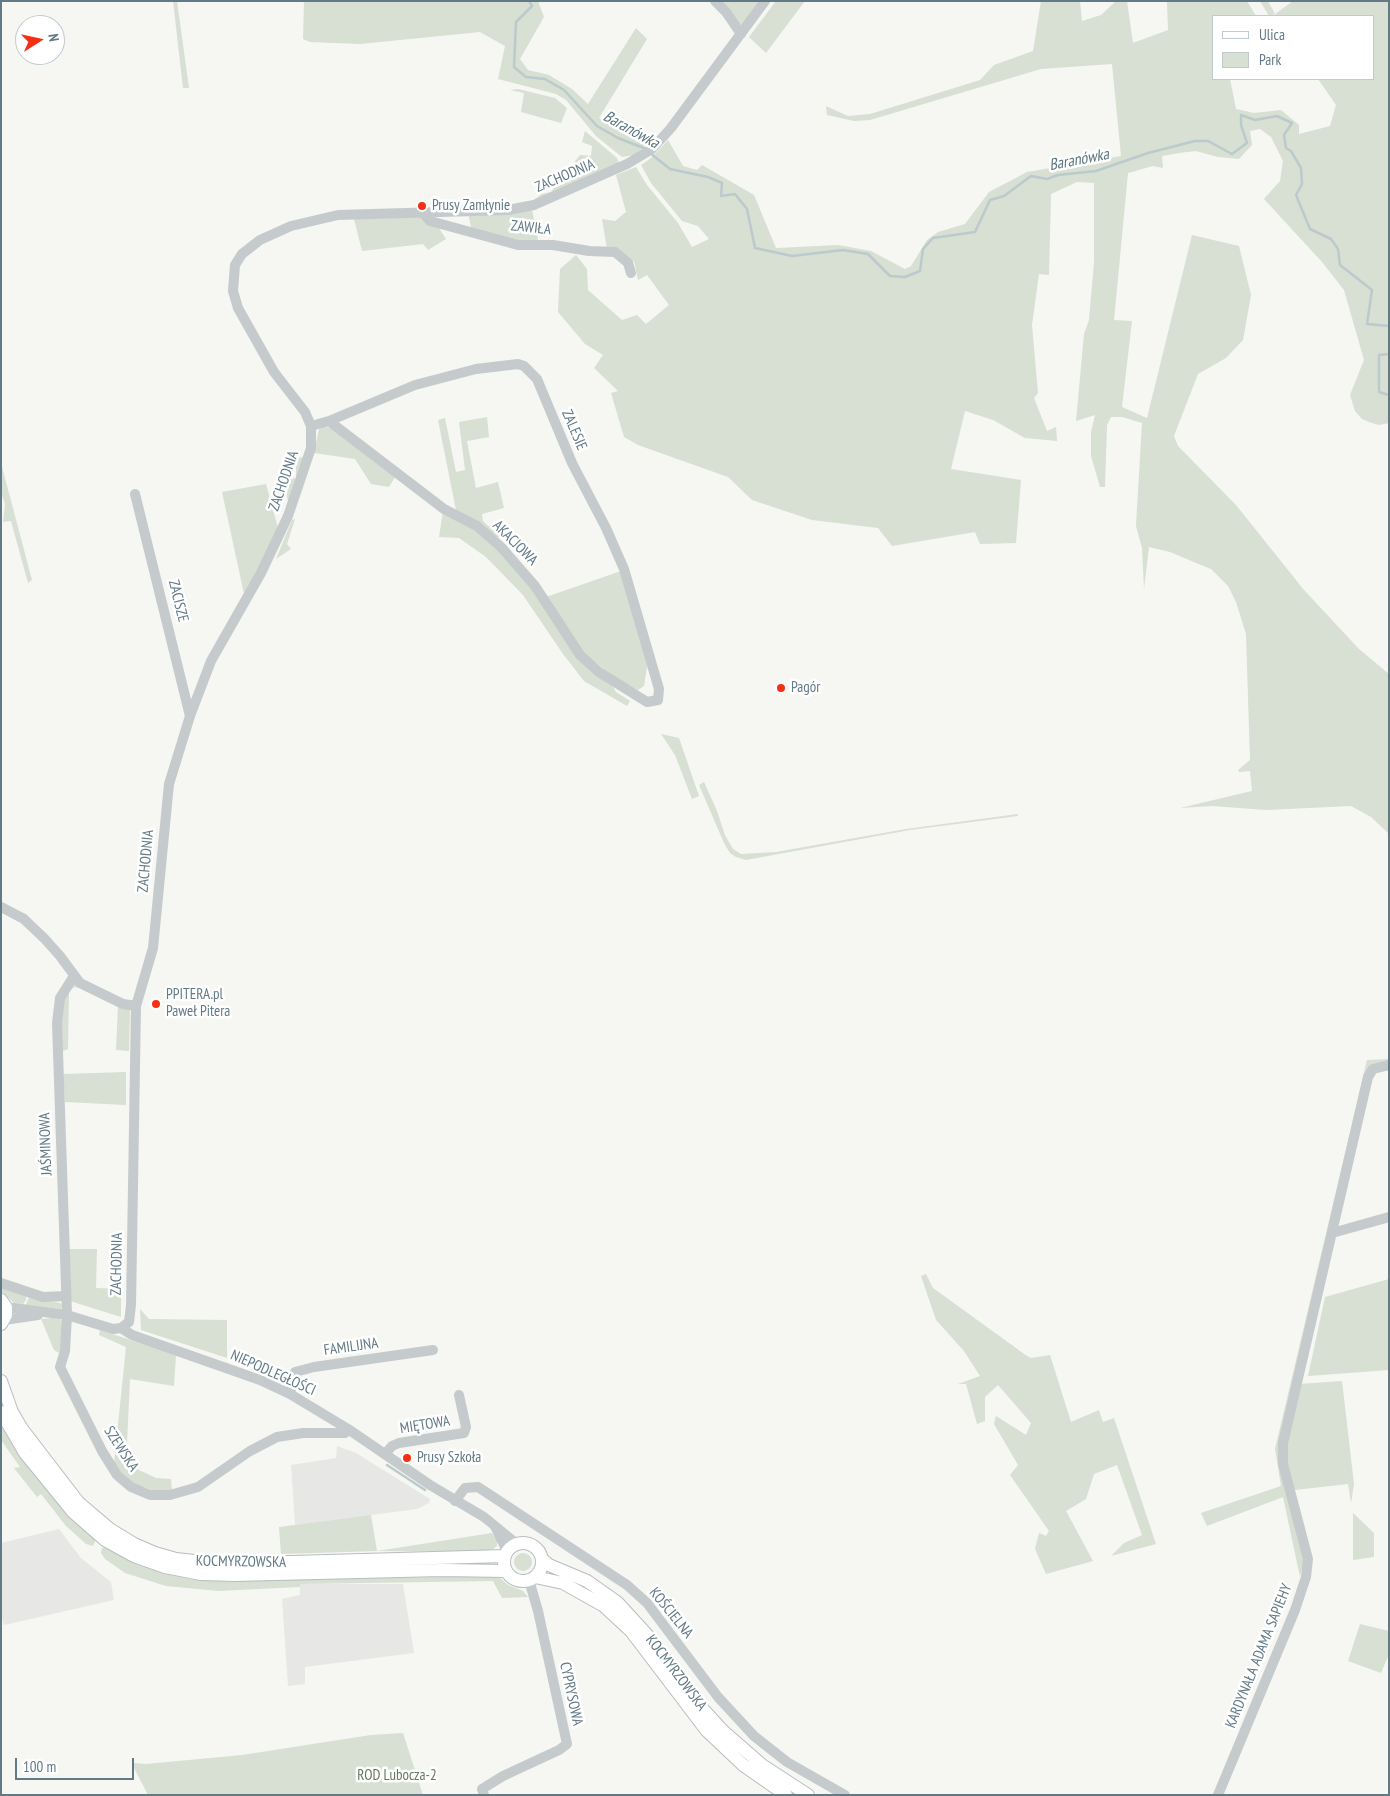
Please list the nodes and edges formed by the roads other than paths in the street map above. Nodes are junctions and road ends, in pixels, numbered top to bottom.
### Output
1 (715, 1) edge
2 (765, 1) edge
3 (741, 34) junction
4 (422, 212) junction
5 (631, 273) dead end
6 (328, 421) junction
7 (311, 426) junction
8 (136, 494) dead end
9 (658, 700) joint
10 (190, 716) junction
11 (1, 907) edge
12 (74, 976) junction
13 (136, 1006) junction
14 (1389, 1066) edge
15 (1389, 1218) edge
16 (1332, 1233) junction
17 (1, 1283) edge
18 (66, 1296) junction
19 (3, 1313) edge
20 (67, 1315) junction
21 (121, 1328) junction
22 (433, 1350) dead end
23 (1, 1381) edge
24 (290, 1394) junction
25 (459, 1395) dead end
26 (1, 1412) edge
27 (348, 1429) junction
28 (385, 1454) junction
29 (455, 1500) junction
30 (510, 1550) junction
31 (542, 1559) junction
32 (506, 1571) junction
33 (532, 1578) junction
34 (484, 1795) edge
35 (786, 1795) edge
36 (808, 1795) edge
37 (845, 1795) edge
38 (1218, 1795) edge

1 - 3 street
2 - 3 street, ZACHODNIA
3 - 4 street, ZACHODNIA
4 - 5 street, ZAWIŁA
4 - 7 street, ZACHODNIA
6 - 7 street, ZALESIE
6 - 9 street, AKACJOWA
6 - 9 street, ZALESIE
7 - 10 street, ZACHODNIA
8 - 10 street, ZACISZE
10 - 13 street, ZACHODNIA
11 - 12 street
12 - 13 street
12 - 18 street, JAŚMINOWA
13 - 21 street, ZACHODNIA
14 - 16 street, KARDYNAŁA ADAMA SAPIEHY
15 - 16 street
16 - 38 street, KARDYNAŁA ADAMA SAPIEHY
17 - 18 street
18 - 20 street, JAŚMINOWA
19 - 20 street, NIEPODLEGŁOŚCI
20 - 21 street, NIEPODLEGŁOŚCI
20 - 27 street, SZEWSKA
21 - 24 street, NIEPODLEGŁOŚCI
22 - 24 street, FAMILIJNA
23 - 30 main road, KOCMYRZOWSKA
24 - 27 street, NIEPODLEGŁOŚCI
25 - 28 street, MIĘTOWA
26 - 32 main road, KOCMYRZOWSKA
27 - 28 street, NIEPODLEGŁOŚCI
28 - 29 street, NIEPODLEGŁOŚCI
29 - 30 street, NIEPODLEGŁOŚCI
29 - 37 street, KOŚCIELNA
30 - 31 main road
30 - 32 main road
31 - 33 main road
31 - 36 main road, KOCMYRZOWSKA
32 - 33 main road
33 - 34 street, CYPRYSOWA
33 - 35 main road, KOCMYRZOWSKA

